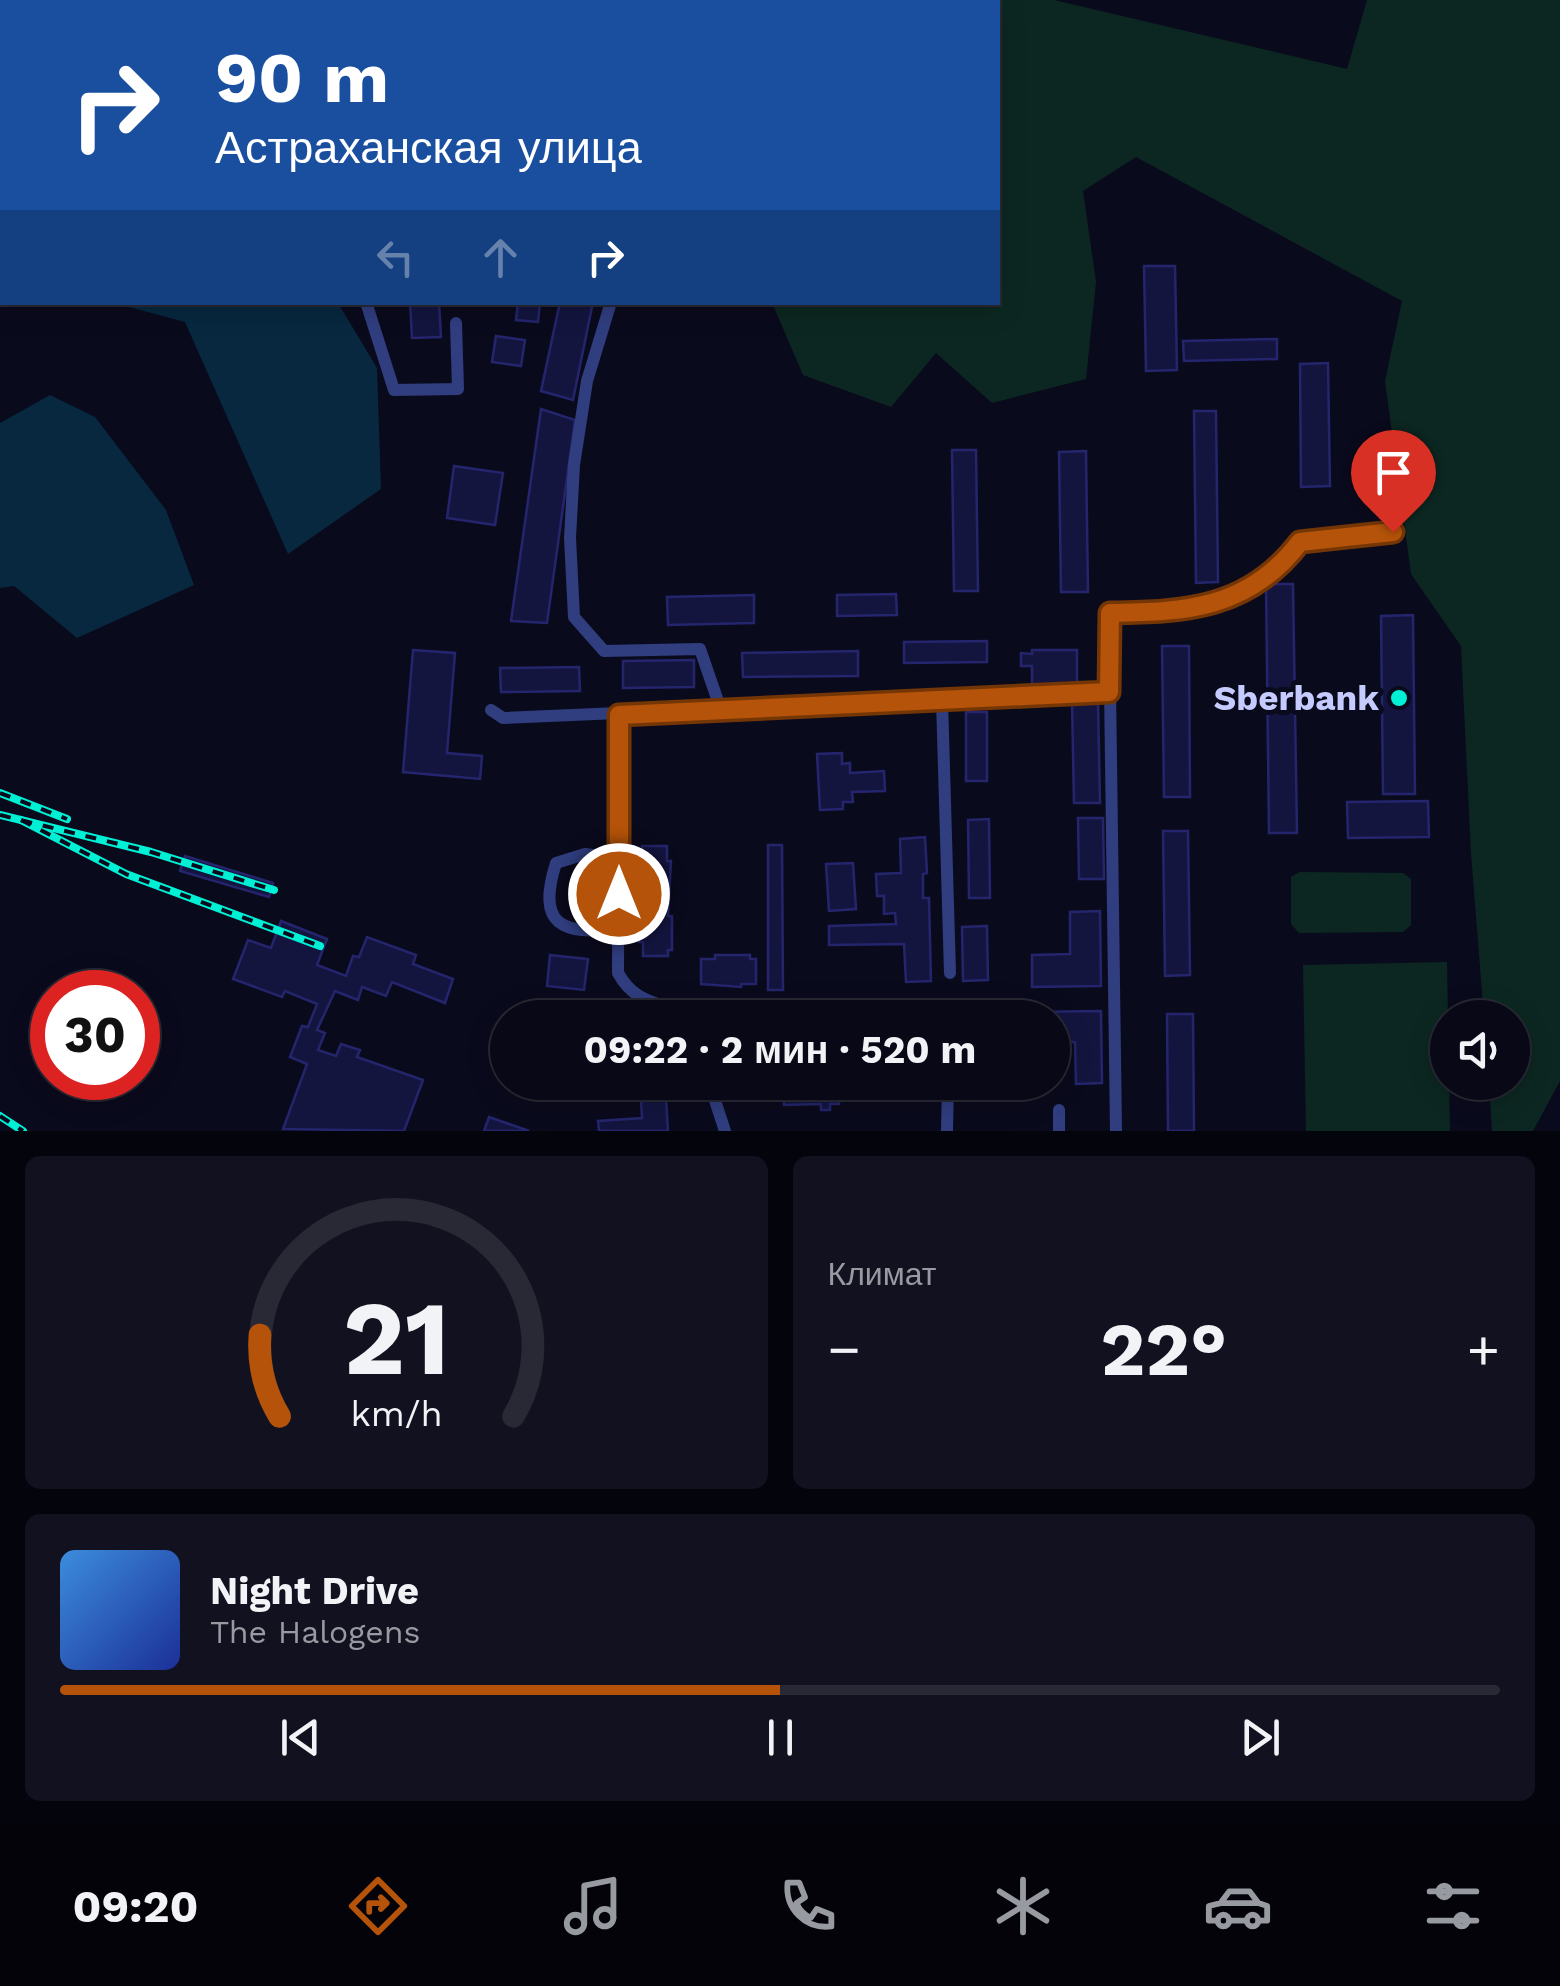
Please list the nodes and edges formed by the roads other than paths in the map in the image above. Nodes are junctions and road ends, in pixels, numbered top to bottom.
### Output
1 (367, 305) edge
2 (610, 305) edge
3 (456, 323) dead end
4 (1393, 532) dead end
5 (1109, 692) junction
6 (942, 700) junction
7 (491, 710) dead end
8 (721, 710) junction
9 (619, 715) junction
10 (619, 858) junction
11 (618, 930) junction
12 (950, 972) dead end
13 (643, 1000) edge
14 (715, 1100) edge
15 (948, 1100) edge
16 (1059, 1110) dead end
17 (725, 1131) edge
18 (947, 1131) edge
19 (1059, 1131) edge
20 (1116, 1131) edge

1 - 3 street
2 - 8 street
4 - 5 street
5 - 6 street
5 - 20 street
6 - 8 street
6 - 12 street
7 - 9 street
8 - 9 street
9 - 10 street
10 - 11 street
10 - 11 street
11 - 13 street
14 - 17 street
15 - 18 street
16 - 19 street

